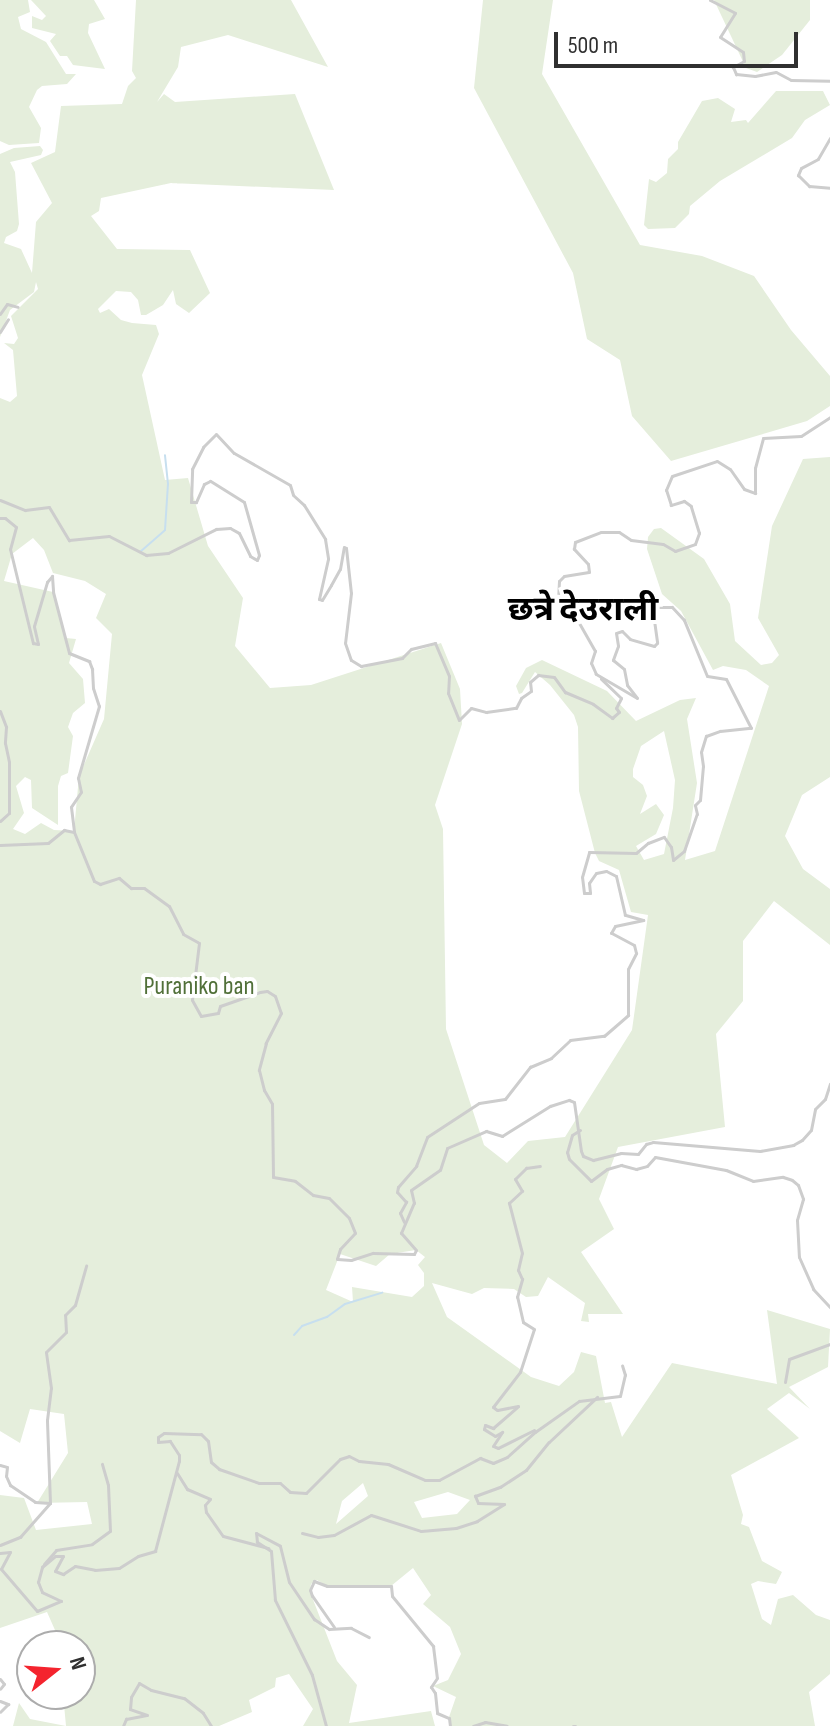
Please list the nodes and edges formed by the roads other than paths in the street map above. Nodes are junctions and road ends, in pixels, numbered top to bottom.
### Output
1 (710, 0) edge
2 (830, 81) edge
3 (830, 138) edge
4 (830, 188) edge
5 (18, 307) dead end
6 (0, 314) edge
7 (8, 319) dead end
8 (0, 332) edge
9 (830, 417) edge
10 (0, 500) edge
11 (0, 518) edge
12 (601, 679) junction
13 (0, 711) edge
14 (0, 821) edge
15 (74, 832) junction
16 (0, 845) edge
17 (830, 1084) edge
18 (580, 1130) junction
19 (540, 1166) dead end
20 (404, 1222) junction
21 (86, 1266) dead end
22 (830, 1307) edge
23 (830, 1344) edge
24 (622, 1365) dead end
25 (785, 1382) dead end
26 (599, 1396) junction
27 (535, 1432) junction
28 (102, 1464) dead end
29 (0, 1465) edge
30 (177, 1472) junction
31 (50, 1503) junction
32 (302, 1533) dead end
33 (0, 1545) edge
34 (268, 1548) junction
35 (0, 1553) edge
36 (42, 1567) junction
37 (334, 1627) junction
38 (369, 1637) dead end
39 (0, 1679) edge
40 (0, 1689) edge
41 (0, 1701) edge
42 (0, 1712) edge
43 (123, 1726) edge
44 (211, 1726) edge
45 (326, 1726) edge
46 (450, 1726) edge
47 (473, 1726) edge
48 (507, 1726) edge

1 - 2 street
3 - 4 street
5 - 6 street
7 - 8 street
9 - 12 street
10 - 12 street
11 - 15 street
12 - 20 street
13 - 14 street
15 - 16 street
15 - 20 street
17 - 18 street
18 - 20 street
18 - 22 street
19 - 27 street
21 - 31 street
23 - 25 street
24 - 26 street
26 - 27 street
26 - 32 street
27 - 30 street
28 - 36 street
29 - 31 street
30 - 34 street
30 - 36 street
31 - 33 street
34 - 37 street
34 - 45 street
35 - 36 street
37 - 38 street
37 - 46 street
39 - 40 street
41 - 42 street
43 - 44 street
47 - 48 street

